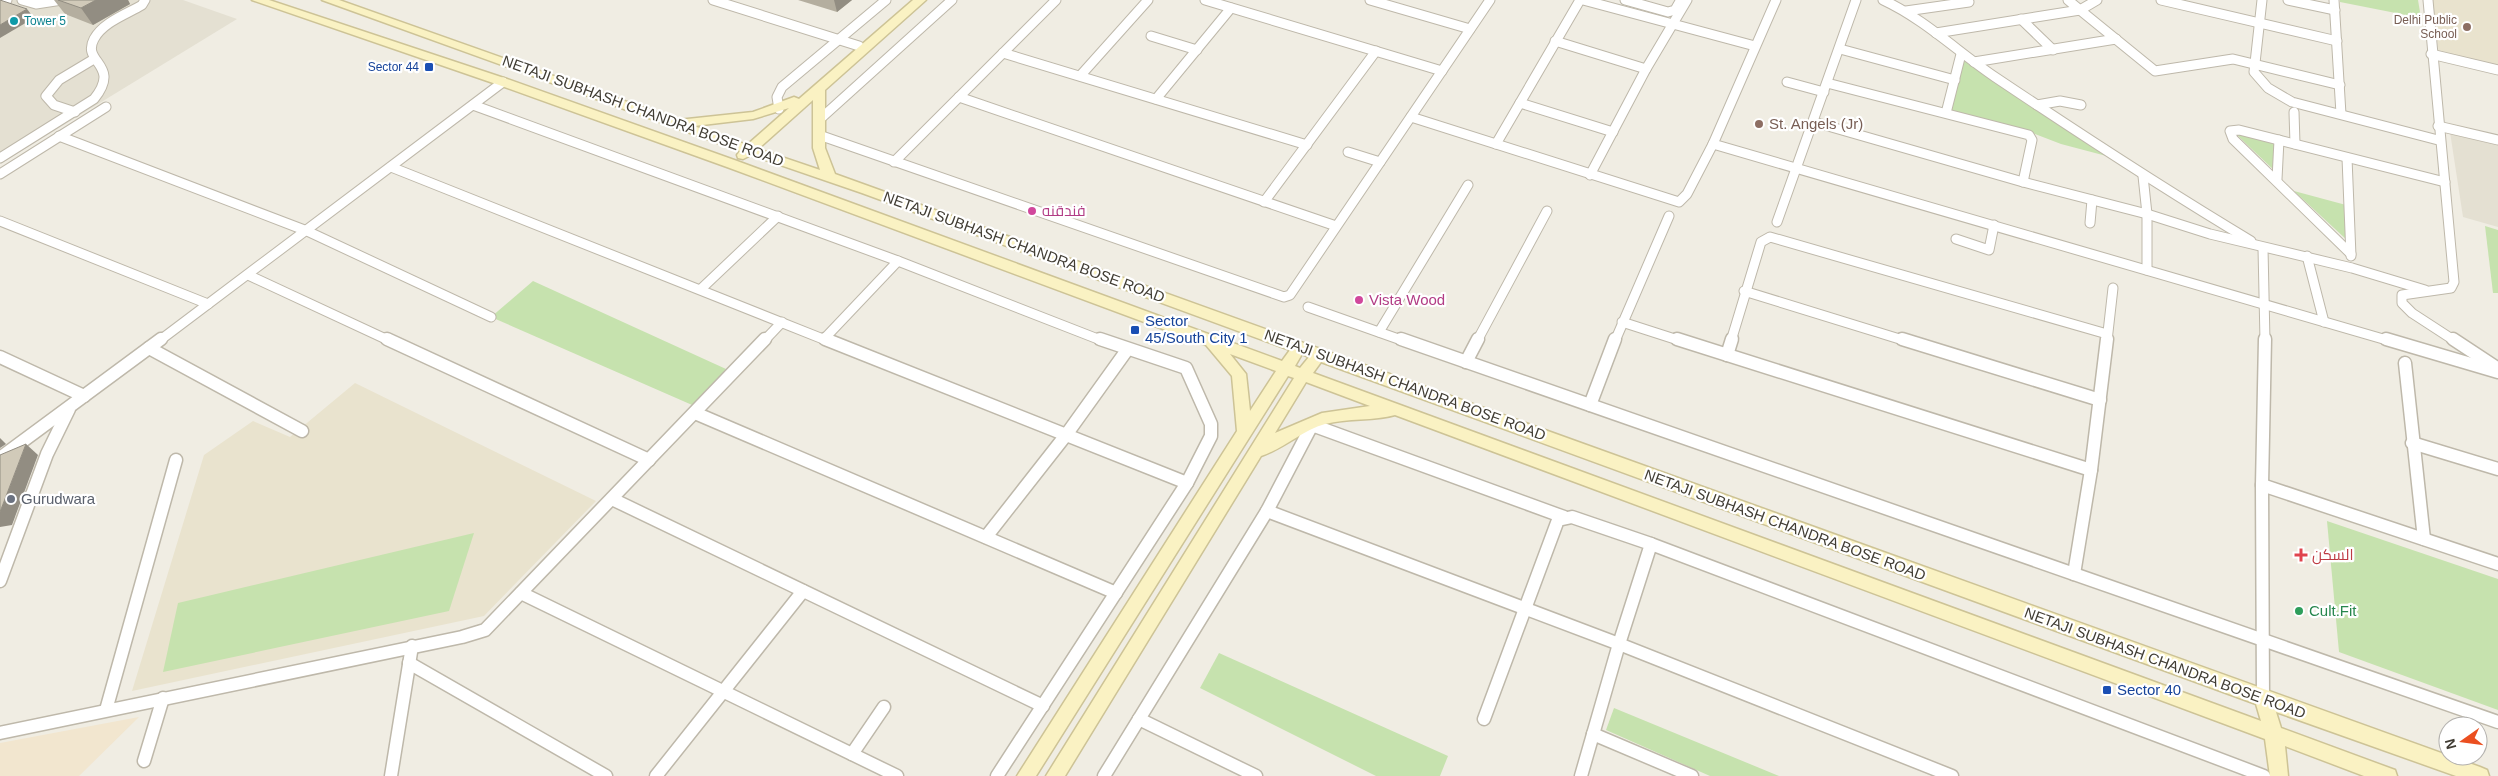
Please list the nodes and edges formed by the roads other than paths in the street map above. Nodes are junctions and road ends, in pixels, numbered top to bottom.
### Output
1 (7, 0) edge
2 (22, 0) edge
3 (62, 0) edge
4 (145, 0) edge
5 (258, 0) edge
6 (713, 0) edge
7 (886, 0) edge
8 (911, 0) edge
9 (920, 0) edge
10 (952, 0) edge
11 (1056, 0) edge
12 (1148, 0) edge
13 (1205, 0) edge
14 (1370, 0) edge
15 (1490, 0) edge
16 (1583, 0) edge
17 (1625, 0) edge
18 (1681, 0) edge
19 (1687, 0) edge
20 (1776, 0) edge
21 (1856, 0) edge
22 (1883, 0) edge
23 (2068, 0) edge
24 (2097, 0) edge
25 (2161, 0) edge
26 (2262, 0) edge
27 (2288, 0) edge
28 (2334, 0) edge
29 (2428, 0) edge
30 (335, 1) edge
31 (1596, 2) edge
32 (1969, 2) dead end
33 (0, 4) edge
34 (1231, 8) junction
35 (2080, 10) junction
36 (2335, 10) junction
37 (1906, 11) junction
38 (2021, 19) junction
39 (2260, 23) junction
40 (1673, 24) junction
41 (1470, 29) junction
42 (1936, 33) junction
43 (1151, 36) dead end
44 (2116, 39) junction
45 (841, 40) junction
46 (1555, 41) junction
47 (2337, 41) junction
48 (859, 46) junction
49 (1755, 46) junction
50 (1197, 50) junction
51 (1840, 50) junction
52 (2053, 50) junction
53 (1376, 51) junction
54 (1003, 52) junction
55 (1961, 54) junction
56 (2431, 54) junction
57 (94, 59) junction
58 (1974, 62) junction
59 (2254, 62) junction
60 (1646, 69) junction
61 (2498, 70) edge
62 (1442, 71) junction
63 (1080, 76) junction
64 (1955, 80) junction
65 (503, 82) junction
66 (1786, 82) dead end
67 (2340, 85) junction
68 (1826, 88) junction
69 (819, 89) junction
70 (959, 97) junction
71 (1156, 99) junction
72 (794, 101) junction
73 (1520, 103) junction
74 (473, 104) junction
75 (2037, 105) junction
76 (2081, 105) dead end
77 (106, 107) dead end
78 (779, 109) junction
79 (75, 112) junction
80 (2294, 112) dead end
81 (1946, 113) junction
82 (648, 114) junction
83 (2342, 114) junction
84 (1411, 117) junction
85 (819, 120) junction
86 (1814, 122) junction
87 (676, 124) junction
88 (2438, 126) junction
89 (629, 127) junction
90 (1612, 132) junction
91 (819, 134) junction
92 (59, 136) junction
93 (2279, 140) junction
94 (2438, 140) junction
95 (2498, 140) edge
96 (1496, 144) junction
97 (1713, 144) junction
98 (2295, 144) junction
99 (1307, 145) junction
100 (744, 148) junction
101 (1348, 152) dead end
102 (0, 158) edge
103 (2347, 158) junction
104 (728, 162) junction
105 (894, 162) junction
106 (1380, 162) junction
107 (391, 166) junction
108 (1796, 168) junction
109 (0, 174) edge
110 (1590, 174) junction
111 (2143, 176) junction
112 (829, 177) junction
113 (2277, 180) junction
114 (2023, 182) junction
115 (2445, 182) junction
116 (1468, 185) dead end
117 (2092, 200) junction
118 (1264, 202) junction
119 (1547, 211) dead end
120 (2147, 214) junction
121 (778, 216) junction
122 (1669, 216) dead end
123 (0, 221) edge
124 (1777, 222) dead end
125 (2090, 223) dead end
126 (1994, 225) junction
127 (1336, 226) junction
128 (307, 231) junction
129 (1956, 239) dead end
130 (2263, 248) junction
131 (2351, 254) junction
132 (2307, 256) junction
133 (898, 261) junction
134 (2352, 268) junction
135 (2147, 270) junction
136 (248, 275) junction
137 (2113, 288) dead end
138 (701, 289) junction
139 (1744, 290) junction
140 (2425, 290) junction
141 (208, 304) junction
142 (2266, 305) junction
143 (1308, 307) dead end
144 (491, 317) dead end
145 (782, 322) junction
146 (1622, 322) junction
147 (2324, 322) junction
148 (1379, 332) junction
149 (2107, 334) junction
150 (824, 339) junction
151 (1209, 340) junction
152 (1299, 347) junction
153 (149, 348) junction
154 (1127, 350) junction
155 (1319, 354) junction
156 (1727, 355) junction
157 (0, 357) edge
158 (1466, 362) junction
159 (2405, 363) dead end
160 (1285, 368) junction
161 (2498, 370) edge
162 (1303, 375) junction
163 (84, 396) junction
164 (2100, 400) junction
165 (1590, 405) junction
166 (70, 408) junction
167 (1399, 411) junction
168 (695, 413) junction
169 (302, 431) dead end
170 (1245, 431) junction
171 (1066, 435) junction
172 (2412, 443) junction
173 (1254, 454) junction
174 (0, 458) edge
175 (176, 460) dead end
176 (650, 460) junction
177 (2498, 469) edge
178 (2091, 470) junction
179 (1187, 484) junction
180 (2262, 485) junction
181 (612, 499) junction
182 (1267, 511) junction
183 (1564, 517) junction
184 (986, 537) junction
185 (2424, 539) junction
186 (1651, 544) junction
187 (2498, 564) edge
188 (2074, 574) junction
189 (0, 582) edge
190 (803, 591) junction
191 (520, 593) junction
192 (1116, 593) junction
193 (1525, 610) junction
194 (2262, 640) junction
195 (1619, 644) junction
196 (412, 646) junction
197 (409, 664) junction
198 (723, 692) junction
199 (162, 698) junction
200 (2263, 700) junction
201 (1043, 706) junction
202 (884, 707) dead end
203 (106, 710) junction
204 (1139, 719) junction
205 (1484, 719) dead end
206 (2498, 722) edge
207 (0, 733) edge
208 (1593, 734) junction
209 (2274, 734) junction
210 (852, 754) junction
211 (144, 761) dead end
212 (390, 776) edge
213 (606, 776) edge
214 (656, 776) edge
215 (898, 776) edge
216 (997, 776) edge
217 (1026, 776) edge
218 (1055, 776) edge
219 (1104, 776) edge
220 (1256, 776) edge
221 (1581, 776) edge
222 (1692, 776) edge
223 (1952, 776) edge
224 (2264, 776) edge
225 (2279, 776) edge
226 (2388, 776) edge
227 (2480, 776) edge

1 - 33 street
2 - 3 street
4 - 57 street
5 - 65 main road, NETAJI SUBHASH CHANDRA BOSE ROAD
6 - 45 street
7 - 45 street
8 - 48 main road
9 - 69 main road
10 - 85 street
11 - 54 street
12 - 63 street
13 - 34 street
14 - 41 street
15 - 41 street
16 - 31 street
16 - 46 street
17 - 18 street
19 - 40 street
20 - 49 street
21 - 51 street
22 - 37 street
23 - 35 street
24 - 35 street
25 - 39 street
26 - 39 street
27 - 36 street
28 - 36 street
29 - 56 street
30 - 82 main road, NETAJI SUBHASH CHANDRA BOSE ROAD
31 - 40 street
32 - 37 street
34 - 50 street
34 - 53 street
35 - 38 street
35 - 44 street
36 - 47 street
37 - 42 street
38 - 42 street
38 - 52 street
39 - 47 street
39 - 59 street
40 - 49 street
40 - 60 street
41 - 62 street
42 - 55 street
43 - 50 street
44 - 52 street
44 - 59 street
45 - 48 street
45 - 78 street
46 - 60 street
46 - 73 street
47 - 67 street
48 - 72 main road
49 - 97 street
50 - 71 street
51 - 64 street
51 - 68 street
52 - 58 street
53 - 62 street
53 - 99 street
54 - 63 street
54 - 70 street
55 - 58 street
55 - 64 street
56 - 61 street
56 - 88 street
57 - 79 street
57 - 79 street
58 - 75 street
59 - 67 street
59 - 83 street
60 - 90 street
62 - 84 street
63 - 71 street
64 - 81 street
65 - 74 street
65 - 89 main road, NETAJI SUBHASH CHANDRA BOSE ROAD
66 - 68 street
67 - 83 street
68 - 81 street
68 - 86 street
69 - 85 main road
69 - 100 main road
70 - 105 street
70 - 118 street
71 - 99 street
72 - 78 main road
72 - 100 main road
73 - 90 street
73 - 96 street
74 - 107 street
74 - 121 street
75 - 76 street
75 - 111 street
77 - 92 street
78 - 87 main road
79 - 102 street
80 - 98 street
81 - 114 street
82 - 87 main road, NETAJI SUBHASH CHANDRA BOSE ROAD
82 - 89 main road
83 - 94 street
84 - 96 street
84 - 106 street
85 - 91 main road
86 - 108 street
86 - 114 street
87 - 100 main road, NETAJI SUBHASH CHANDRA BOSE ROAD
88 - 94 street
88 - 95 street
89 - 104 main road, NETAJI SUBHASH CHANDRA BOSE ROAD
90 - 110 street
91 - 105 street
91 - 112 main road
92 - 109 street
92 - 128 street
93 - 98 street
93 - 113 street
93 - 113 street
94 - 115 street
96 - 110 street
97 - 108 street
97 - 110 street
98 - 103 street
99 - 118 street
100 - 104 main road
100 - 112 main road, NETAJI SUBHASH CHANDRA BOSE ROAD
101 - 106 street
103 - 115 street
103 - 131 street
104 - 151 main road, NETAJI SUBHASH CHANDRA BOSE ROAD
105 - 127 street
106 - 127 street
107 - 128 street
107 - 138 street
108 - 124 street
108 - 126 street
111 - 120 street
111 - 130 street
112 - 152 main road, NETAJI SUBHASH CHANDRA BOSE ROAD
113 - 131 street
114 - 117 street
115 - 140 street
116 - 148 street
117 - 120 street
117 - 125 street
118 - 127 street
119 - 158 street
120 - 130 street
120 - 135 street
121 - 133 street
121 - 138 street
122 - 146 street
123 - 141 street
126 - 129 street
126 - 135 street
128 - 136 street
128 - 144 street
130 - 132 street
130 - 142 street
131 - 134 street
132 - 134 street
132 - 147 street
133 - 150 street
133 - 154 street
134 - 140 street
135 - 142 street
136 - 141 street
136 - 176 street
137 - 149 street
138 - 145 street
139 - 149 street
139 - 156 street
139 - 164 street
140 - 161 street
141 - 153 street
142 - 147 street
142 - 180 street
143 - 148 street
145 - 150 street
145 - 168 street
146 - 156 street
146 - 165 street
147 - 161 street
148 - 158 street
149 - 164 street
150 - 171 street
151 - 160 main road, NETAJI SUBHASH CHANDRA BOSE ROAD
151 - 170 main road
152 - 155 main road, NETAJI SUBHASH CHANDRA BOSE ROAD
152 - 160 main road
153 - 163 street
153 - 169 street
154 - 171 street
154 - 179 street
155 - 162 main road
155 - 200 main road, NETAJI SUBHASH CHANDRA BOSE ROAD
156 - 178 street
157 - 163 street
158 - 165 street
159 - 172 street
160 - 162 main road, NETAJI SUBHASH CHANDRA BOSE ROAD
160 - 170 main road
162 - 167 main road, NETAJI SUBHASH CHANDRA BOSE ROAD
162 - 173 main road
163 - 166 street
164 - 178 street
165 - 188 street
166 - 174 street
166 - 189 street
167 - 173 main road
167 - 209 main road, NETAJI SUBHASH CHANDRA BOSE ROAD
168 - 176 street
168 - 184 street
170 - 217 main road
171 - 179 street
171 - 184 street
172 - 177 street
172 - 185 street
173 - 218 main road
175 - 203 street
176 - 181 street
178 - 188 street
179 - 192 street
180 - 185 street
180 - 194 street
181 - 190 street
181 - 191 street
182 - 183 street
182 - 193 street
182 - 204 street
183 - 186 street
183 - 193 street
184 - 192 street
185 - 187 street
186 - 195 street
186 - 224 street
188 - 194 street
190 - 198 street
190 - 201 street
191 - 196 street
191 - 198 street
192 - 201 street
193 - 195 street
193 - 205 street
194 - 200 street
194 - 206 street
195 - 208 street
195 - 223 street
196 - 197 street
196 - 199 street
197 - 212 street
197 - 213 street
198 - 210 street
198 - 214 street
199 - 203 street
199 - 211 street
200 - 209 main road
200 - 227 main road, NETAJI SUBHASH CHANDRA BOSE ROAD
201 - 216 street
202 - 210 street
203 - 207 street
204 - 219 street
204 - 220 street
208 - 221 street
208 - 222 street
209 - 225 main road
209 - 226 main road, NETAJI SUBHASH CHANDRA BOSE ROAD
210 - 215 street

